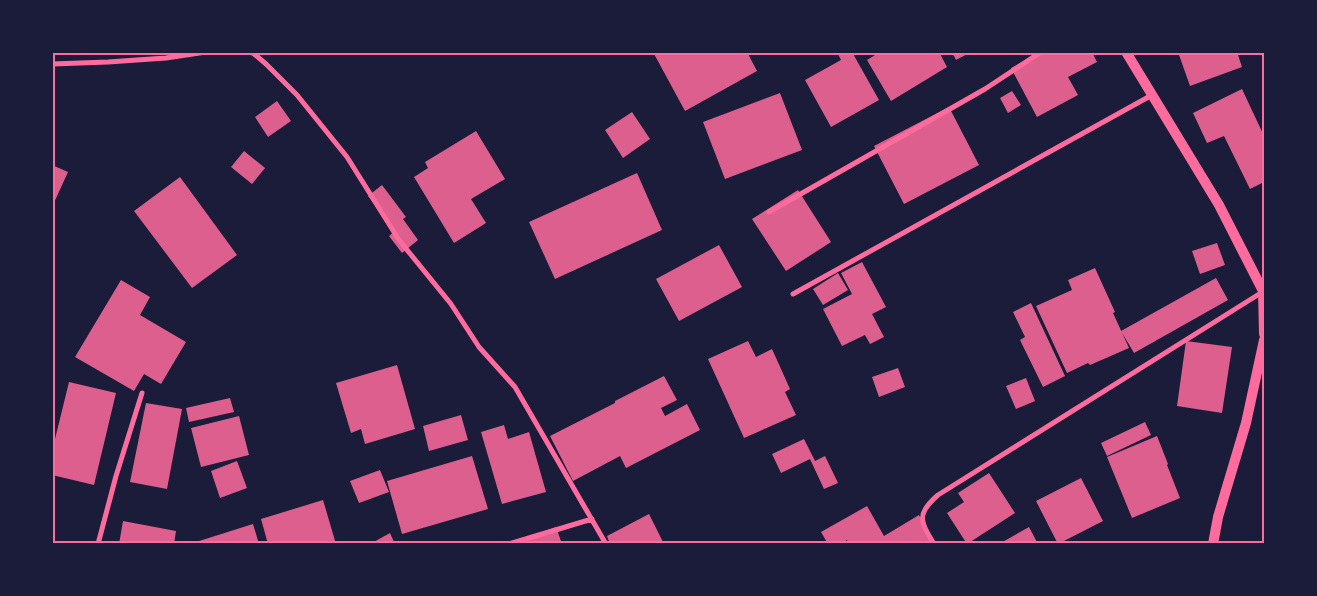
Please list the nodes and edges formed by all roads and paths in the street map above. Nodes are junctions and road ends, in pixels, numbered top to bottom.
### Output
1 (206, 52) edge
2 (248, 52) edge
3 (1041, 52) edge
4 (1126, 52) edge
5 (52, 64) edge
6 (1152, 95) junction
7 (769, 212) dead end
8 (1264, 291) edge
9 (793, 294) dead end
10 (1264, 334) edge
11 (1264, 340) edge
12 (142, 393) dead end
13 (592, 519) junction
14 (98, 544) edge
15 (509, 544) edge
16 (606, 544) edge
17 (934, 544) edge
18 (1213, 544) edge

1 - 5 street
2 - 13 street
3 - 7 street
4 - 6 main road
6 - 8 main road
6 - 9 street
8 - 10 main road
8 - 17 street
11 - 18 main road
12 - 14 street
13 - 15 street
13 - 16 street

